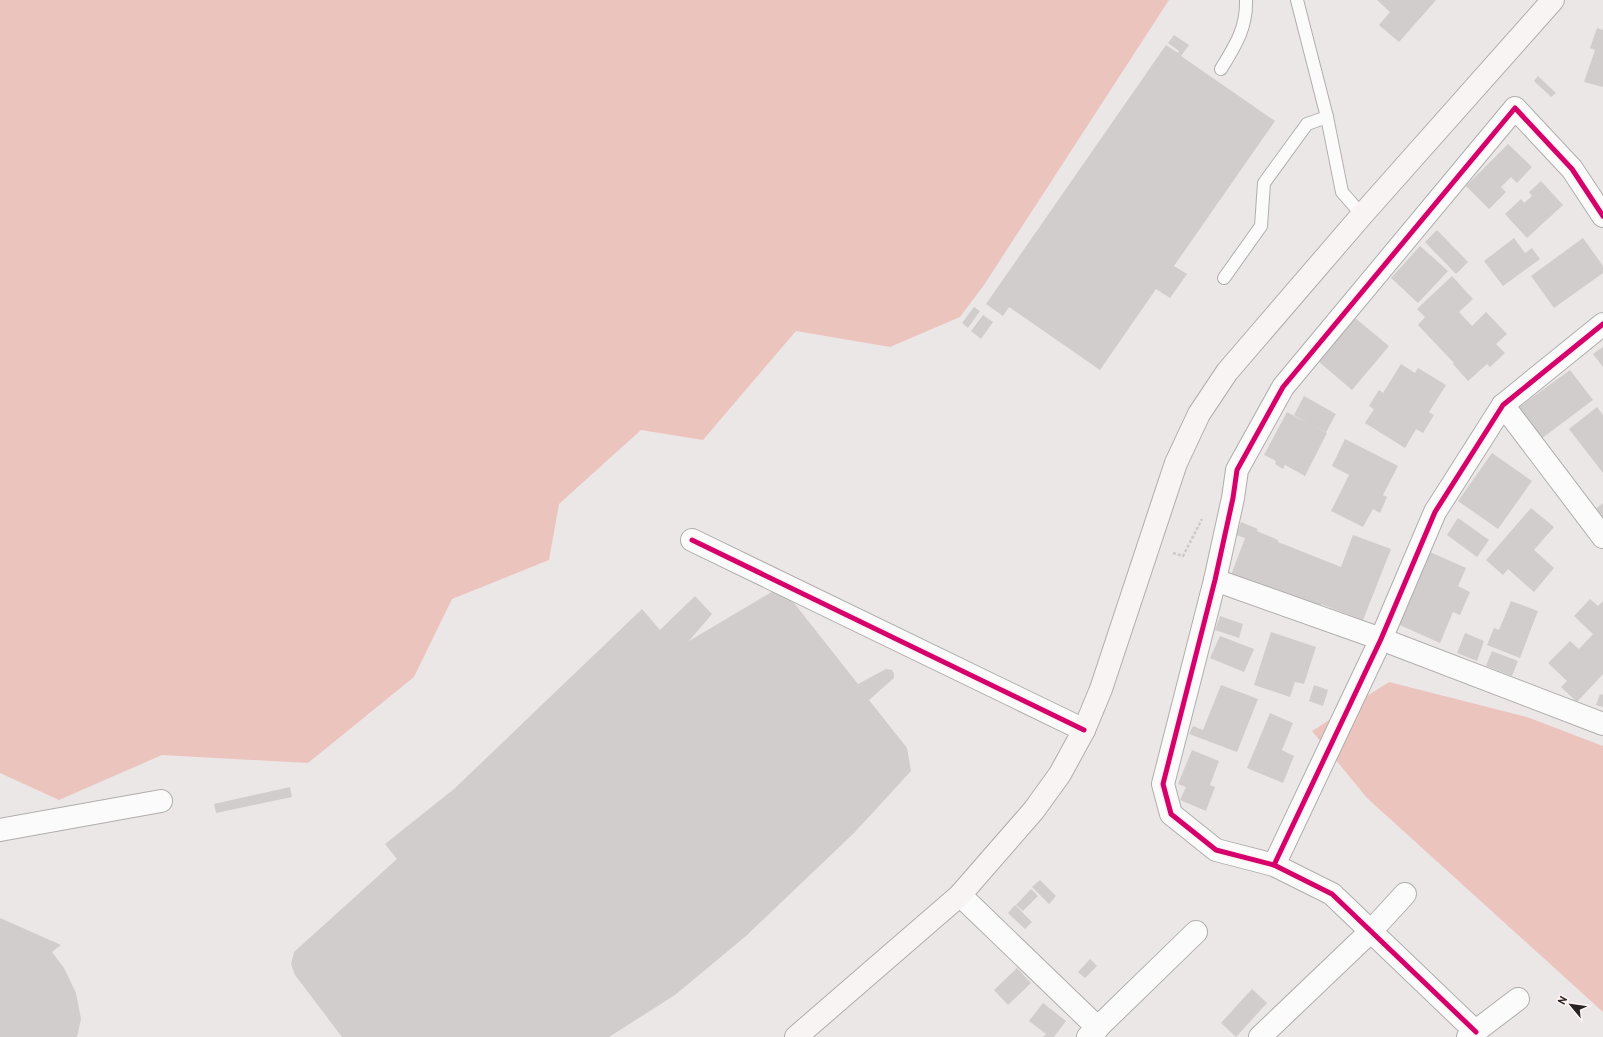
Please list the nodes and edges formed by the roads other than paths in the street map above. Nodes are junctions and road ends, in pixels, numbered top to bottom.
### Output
1 (1246, 0) edge
2 (1297, 0) edge
3 (1553, 0) edge
4 (1221, 69) dead end
5 (1327, 117) junction
6 (1362, 215) junction
7 (1603, 216) edge
8 (1224, 278) dead end
9 (1603, 324) edge
10 (1503, 405) junction
11 (1603, 537) edge
12 (692, 540) dead end
13 (1215, 580) junction
14 (1381, 639) junction
15 (1603, 724) edge
16 (1084, 730) junction
17 (160, 801) dead end
18 (0, 830) edge
19 (1274, 865) junction
20 (1405, 894) dead end
21 (960, 895) junction
22 (1371, 931) junction
23 (1196, 932) dead end
24 (1518, 999) dead end
25 (1093, 1032) edge
26 (1472, 1034) edge
27 (796, 1037) edge
28 (1260, 1037) edge

1 - 4 lane
2 - 5 lane
3 - 6 street
5 - 6 lane
5 - 8 lane
6 - 16 street
7 - 13 street
9 - 10 street
10 - 11 street
10 - 14 street
12 - 16 street
13 - 14 street
13 - 19 street
14 - 15 street
14 - 19 street
16 - 21 street
17 - 18 street
19 - 22 street
20 - 22 street
21 - 25 street
21 - 27 street
22 - 26 street
22 - 28 street
23 - 25 street
24 - 26 street

